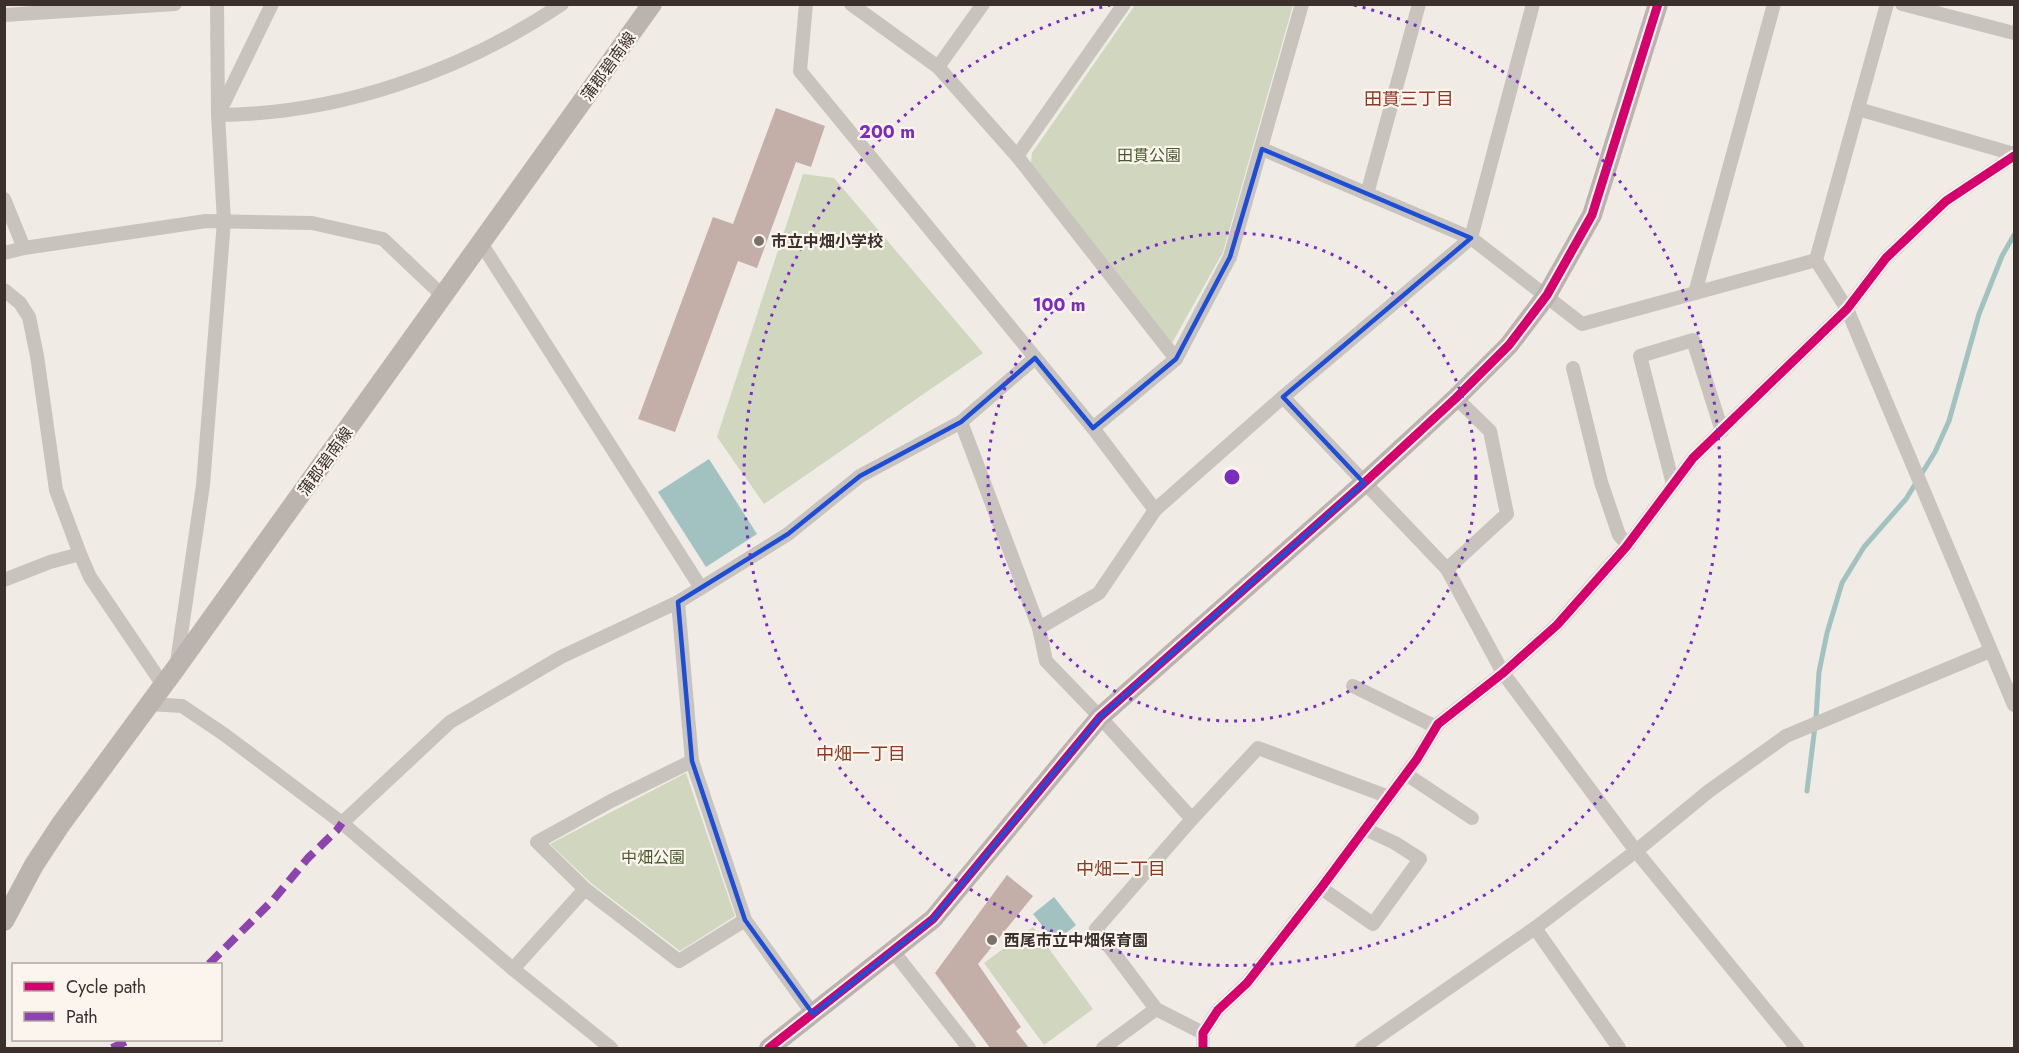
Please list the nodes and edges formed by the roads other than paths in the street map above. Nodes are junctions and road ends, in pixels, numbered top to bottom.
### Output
1 (175, 4) edge
2 (217, 4) edge
3 (272, 4) edge
4 (562, 4) edge
5 (652, 4) edge
6 (806, 4) edge
7 (851, 4) edge
8 (982, 4) edge
9 (1124, 4) edge
10 (1302, 4) edge
11 (1419, 4) edge
12 (1533, 4) edge
13 (1658, 4) edge
14 (1774, 4) edge
15 (1887, 4) edge
16 (1902, 4) edge
17 (4, 15) edge
18 (2014, 33) edge
19 (938, 67) junction
20 (1858, 109) junction
21 (218, 115) junction
22 (1262, 149) junction
23 (2014, 155) edge
24 (1017, 156) junction
25 (1367, 194) junction
26 (4, 199) edge
27 (224, 221) junction
28 (1471, 238) junction
29 (481, 243) junction
30 (24, 248) junction
31 (4, 254) edge
32 (1816, 260) junction
33 (4, 290) edge
34 (1695, 293) junction
35 (1547, 295) junction
36 (443, 296) junction
37 (1847, 309) junction
38 (1035, 358) junction
39 (1176, 359) junction
40 (1573, 368) dead end
41 (1283, 397) junction
42 (1456, 398) junction
43 (962, 422) junction
44 (1093, 428) junction
45 (1722, 430) junction
46 (1364, 483) junction
47 (1673, 484) junction
48 (1155, 510) junction
49 (1628, 545) junction
50 (81, 554) junction
51 (1447, 568) junction
52 (4, 580) edge
53 (701, 588) junction
54 (678, 602) junction
55 (1039, 628) junction
56 (1990, 651) junction
57 (176, 668) junction
58 (1503, 673) junction
59 (164, 686) junction
60 (1353, 686) dead end
61 (149, 704) junction
62 (2014, 705) edge
63 (1101, 717) junction
64 (1436, 727) junction
65 (692, 761) junction
66 (1406, 774) junction
67 (1389, 797) junction
68 (1472, 818) dead end
69 (1192, 819) junction
70 (342, 823) junction
71 (1365, 830) junction
72 (1636, 851) junction
73 (1321, 888) junction
74 (585, 889) junction
75 (5, 917) edge
76 (745, 920) junction
77 (1535, 928) junction
78 (893, 951) junction
79 (513, 969) junction
80 (1156, 1009) junction
81 (813, 1014) junction
82 (1203, 1034) junction
83 (611, 1048) edge
84 (769, 1048) edge
85 (966, 1048) edge
86 (1103, 1048) edge
87 (1203, 1048) edge
88 (1362, 1048) edge
89 (1619, 1048) edge
90 (1797, 1048) edge

1 - 17 street
2 - 21 street
3 - 21 street
4 - 21 street
5 - 29 street, 蒲郡碧南線
6 - 38 street
7 - 19 street
8 - 19 street
9 - 24 street
10 - 22 street
11 - 25 street
12 - 28 street
13 - 35 street
14 - 34 street
15 - 20 street
16 - 18 street
19 - 24 street
20 - 23 street
20 - 32 street
21 - 27 street
22 - 25 street
22 - 39 street
23 - 37 street
24 - 39 street
25 - 28 street
26 - 30 street
27 - 30 street
27 - 36 street
27 - 57 street
28 - 35 street
28 - 41 street
29 - 36 street, 蒲郡碧南線
29 - 53 street
30 - 31 street
32 - 34 street
32 - 37 street
33 - 50 street
34 - 35 street
35 - 42 street
36 - 57 street, 蒲郡碧南線
37 - 45 street
37 - 56 street
38 - 43 street
38 - 44 street
39 - 44 street
40 - 49 street
41 - 46 street
41 - 48 street
42 - 46 street
42 - 51 street
43 - 53 street
43 - 55 street
44 - 48 street
45 - 47 street
45 - 47 street
46 - 51 street
46 - 63 street
47 - 49 street
48 - 55 street
49 - 58 street
50 - 52 street
50 - 59 street
51 - 58 street
53 - 54 street
54 - 65 street
54 - 70 street
55 - 63 street
56 - 62 street
56 - 72 street
57 - 59 street, 蒲郡碧南線
58 - 64 street
58 - 72 street
59 - 61 street, 蒲郡碧南線
60 - 64 street
61 - 70 street
61 - 75 street, 蒲郡碧南線
63 - 69 street
63 - 78 street
64 - 66 street
65 - 74 street
65 - 76 street
66 - 67 street
66 - 68 street
67 - 69 street
67 - 71 street
69 - 80 street
70 - 79 street
71 - 73 street
71 - 73 street
72 - 77 street
72 - 90 street
73 - 82 street
74 - 76 street
74 - 79 street
76 - 81 street
77 - 88 street
77 - 89 street
78 - 81 street
78 - 85 street
79 - 83 street
80 - 82 street
80 - 86 street
81 - 84 street
82 - 87 street

